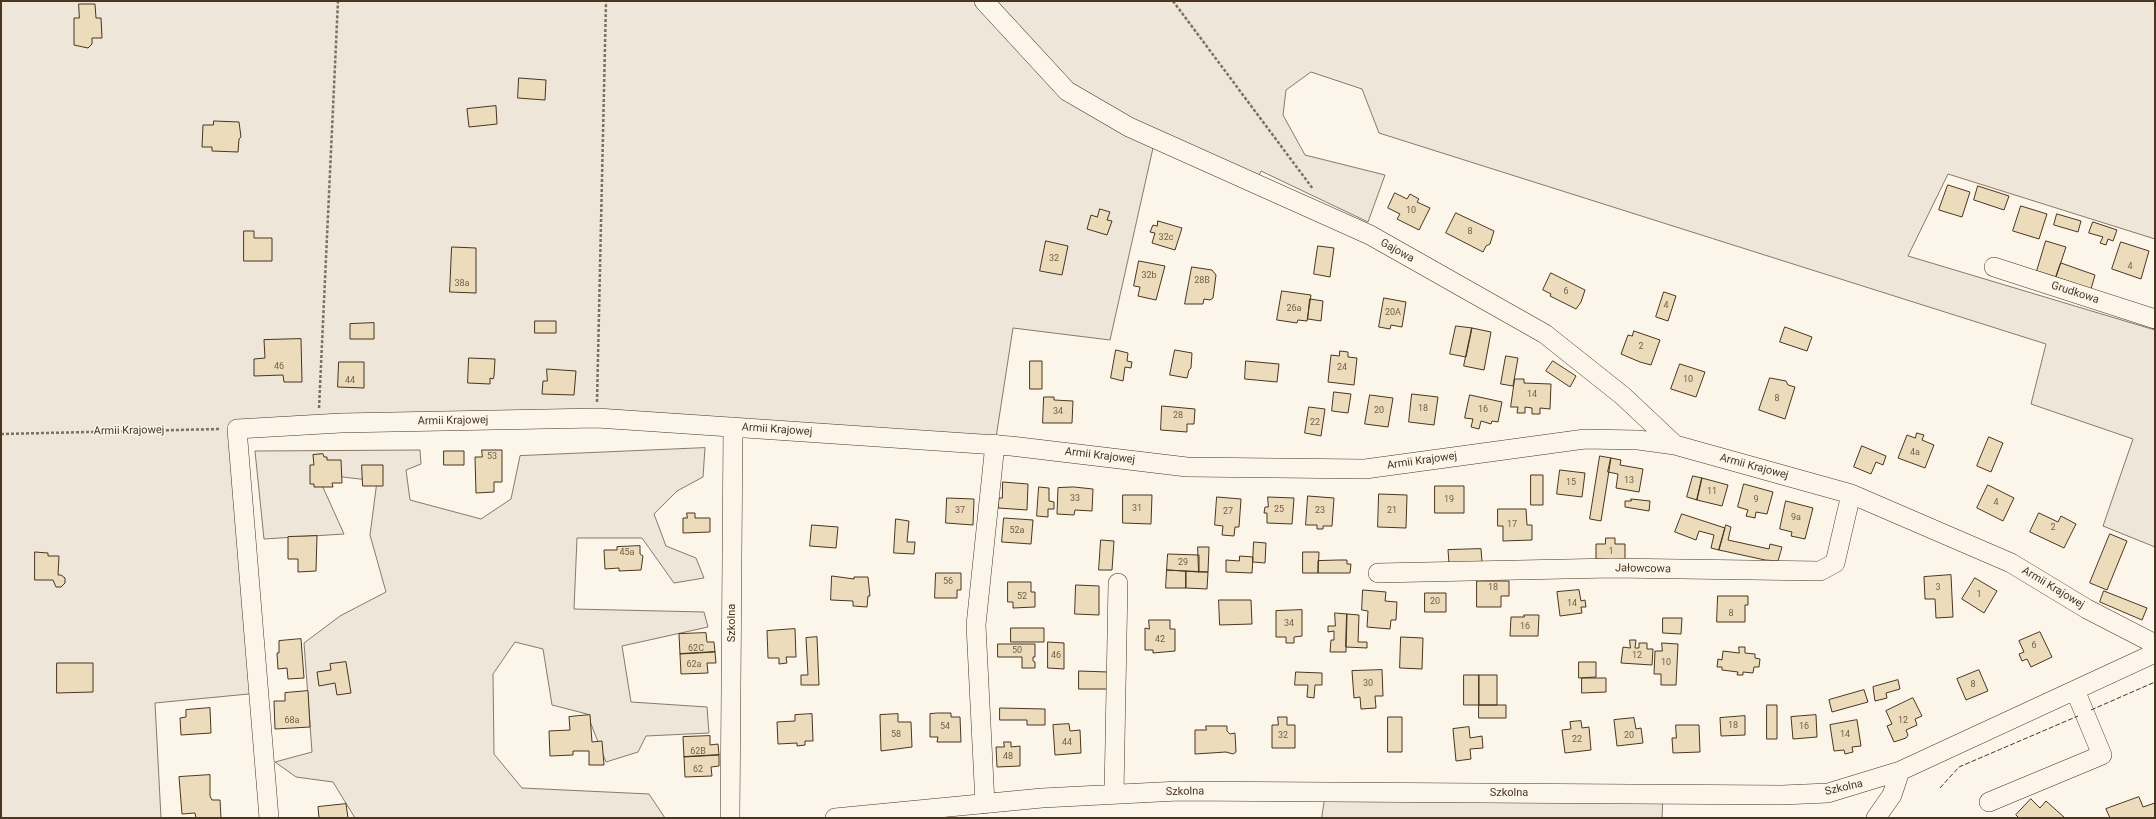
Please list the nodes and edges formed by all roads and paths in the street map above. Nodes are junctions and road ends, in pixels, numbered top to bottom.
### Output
1 (338, 1) edge
2 (606, 1) edge
3 (984, 1) edge
4 (1173, 1) edge
5 (1316, 193) dead end
6 (1994, 268) dead end
7 (2155, 319) edge
8 (597, 418) junction
9 (318, 424) junction
10 (733, 427) junction
11 (237, 429) junction
12 (1, 434) edge
13 (995, 444) junction
14 (1676, 445) junction
15 (1851, 494) junction
16 (1378, 573) dead end
17 (1118, 583) dead end
18 (2155, 644) edge
19 (2155, 653) edge
20 (2075, 690) junction
21 (1900, 771) junction
22 (1114, 794) junction
23 (1989, 802) dead end
24 (985, 804) junction
25 (269, 818) edge
26 (730, 818) edge
27 (835, 818) edge
28 (1876, 818) edge

1 - 9 path
2 - 8 path
3 - 14 street, Gajowa
4 - 5 path
6 - 7 street, Grudkowa
8 - 9 street, Armii Krajowej
8 - 10 street, Armii Krajowej
9 - 11 street, Armii Krajowej
10 - 13 street, Armii Krajowej
10 - 26 street, Szkolna
11 - 12 path, Armii Krajowej
11 - 25 street
13 - 14 street, Armii Krajowej
13 - 24 street
14 - 15 street, Armii Krajowej
15 - 16 street, Jałowcowa
15 - 18 street, Armii Krajowej
17 - 22 street
19 - 20 street, Szkolna
20 - 21 street, Szkolna
20 - 23 street
21 - 22 street, Szkolna
21 - 28 street
22 - 24 street, Szkolna
24 - 27 street, Szkolna

